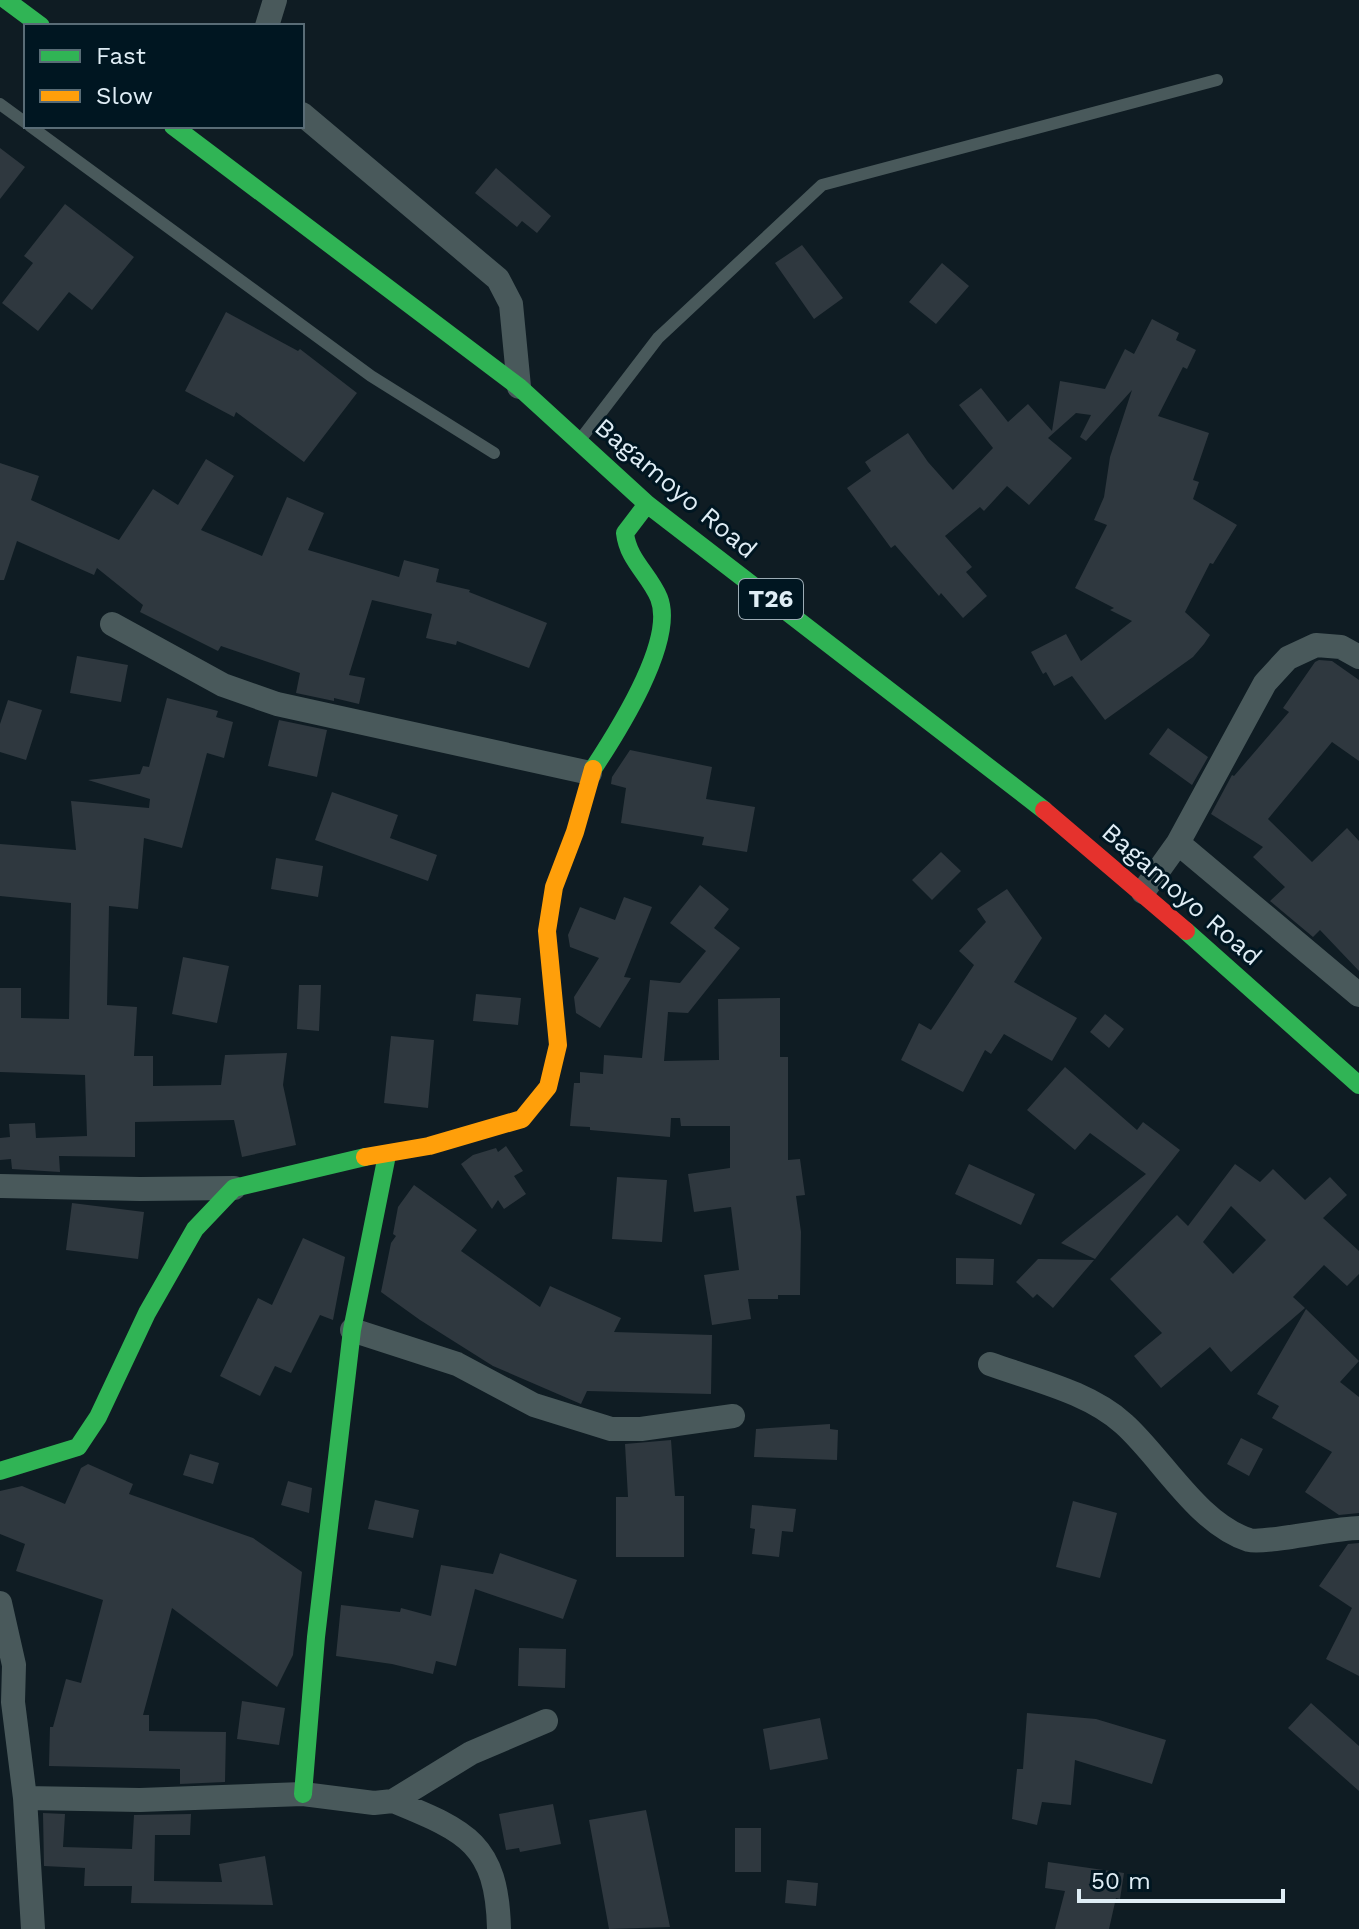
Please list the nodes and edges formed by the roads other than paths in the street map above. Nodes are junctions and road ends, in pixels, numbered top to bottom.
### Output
1 (6, 0) edge
2 (275, 0) edge
3 (38, 24) edge
4 (268, 24) edge
5 (1217, 80) dead end
6 (0, 104) edge
7 (304, 116) edge
8 (24, 121) edge
9 (33, 128) edge
10 (176, 128) edge
11 (519, 387) junction
12 (579, 442) junction
13 (494, 453) dead end
14 (647, 504) junction
15 (112, 624) dead end
16 (1359, 657) edge
17 (590, 773) junction
18 (1178, 843) junction
19 (1143, 892) junction
20 (1359, 995) edge
21 (1359, 1085) edge
22 (387, 1155) junction
23 (0, 1186) edge
24 (234, 1188) junction
25 (352, 1330) junction
26 (990, 1364) dead end
27 (733, 1416) dead end
28 (0, 1471) edge
29 (1359, 1528) edge
30 (2, 1614) edge
31 (546, 1721) dead end
32 (303, 1794) junction
33 (25, 1798) junction
34 (393, 1801) junction
35 (33, 1929) edge
36 (499, 1929) edge

1 - 3 main road
2 - 4 street
5 - 12 lane
6 - 8 lane
7 - 11 street
9 - 13 lane
10 - 11 main road, Bagamoyo Road / T26
11 - 12 main road, Bagamoyo Road / T26
12 - 14 main road, Bagamoyo Road / T26
14 - 17 main road
14 - 19 main road, Bagamoyo Road / T26
15 - 17 street
16 - 18 street
17 - 22 main road
18 - 19 street
18 - 20 street
19 - 21 main road, Bagamoyo Road / T26
22 - 24 main road
22 - 25 main road
23 - 24 street
24 - 28 main road
25 - 27 street
25 - 32 main road
26 - 29 street
30 - 33 street
31 - 34 street
32 - 33 street
32 - 34 street
33 - 35 street
34 - 36 street

